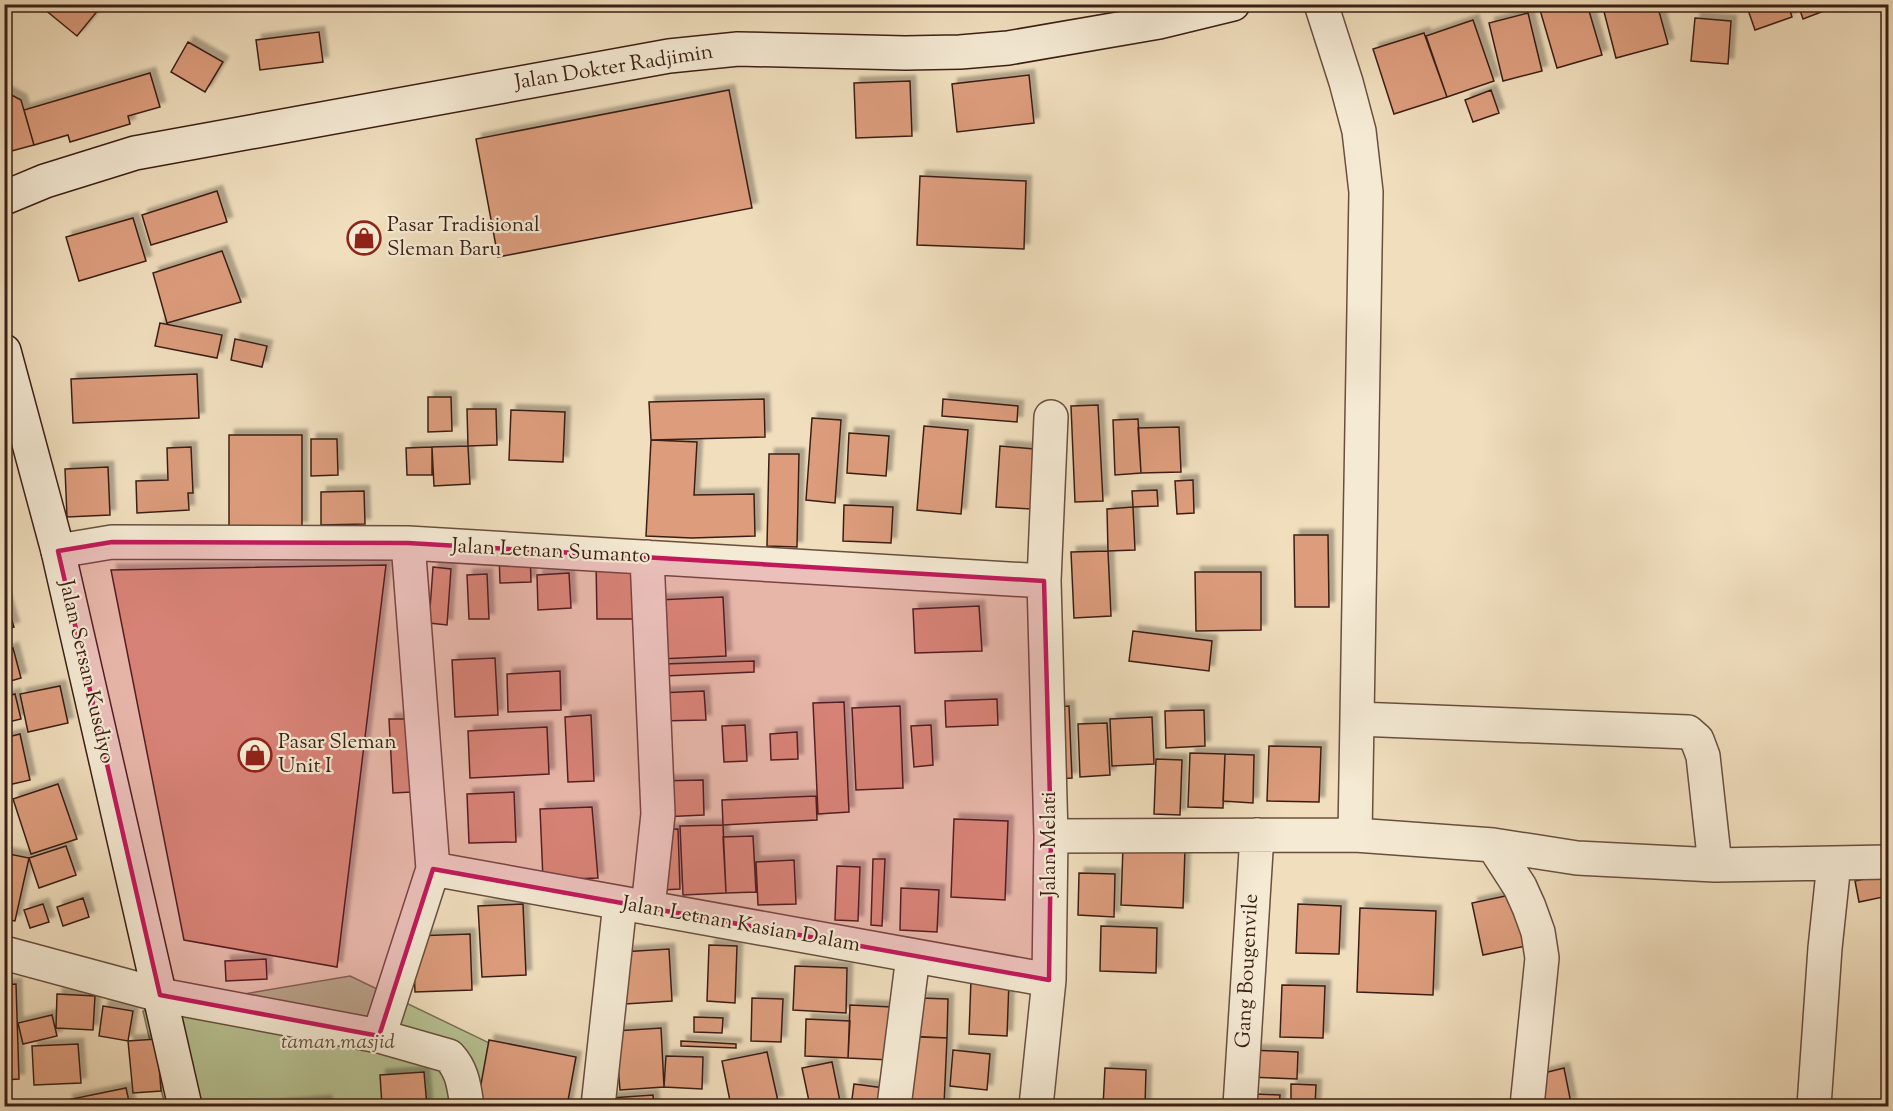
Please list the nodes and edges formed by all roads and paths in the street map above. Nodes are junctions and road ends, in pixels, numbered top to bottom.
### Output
1 (1233, 4) edge
2 (1321, 4) edge
3 (4, 198) edge
4 (4, 351) edge
5 (1052, 417) dead end
6 (408, 543) junction
7 (58, 551) junction
8 (647, 557) junction
9 (1044, 581) junction
10 (1357, 719) junction
11 (1257, 835) junction
12 (1355, 835) junction
13 (1052, 836) junction
14 (1493, 845) junction
15 (1888, 862) edge
16 (1834, 863) junction
17 (1715, 865) junction
18 (433, 869) junction
19 (634, 905) junction
20 (4, 953) edge
21 (913, 956) junction
22 (1049, 980) junction
23 (160, 995) junction
24 (380, 1036) junction
25 (185, 1107) edge
26 (467, 1107) edge
27 (598, 1107) edge
28 (894, 1107) edge
29 (1035, 1107) edge
30 (1240, 1107) edge
31 (1527, 1107) edge
32 (1814, 1107) edge

1 - 3 street, Jalan Dokter Radjimin
2 - 10 street
4 - 7 street, Jalan Sersan Kusdiyo
5 - 9 street, Jalan Melati
6 - 7 street, Jalan Letnan Sumanto
6 - 8 street, Jalan Letnan Sumanto
6 - 18 street
7 - 23 street, Jalan Sersan Kusdiyo
8 - 9 street, Jalan Letnan Sumanto
8 - 19 street
9 - 13 street, Jalan Melati
10 - 12 street
10 - 17 street
11 - 12 street
11 - 13 street
11 - 30 street, Gang Bougenvile
12 - 14 street
13 - 22 street, Jalan Melati
14 - 17 street
14 - 31 street
15 - 16 street
16 - 17 street
16 - 32 street
18 - 19 street, Jalan Letnan Kasian Dalam
18 - 24 street
19 - 21 street, Jalan Letnan Kasian Dalam
19 - 27 street
20 - 23 street
21 - 22 street, Jalan Letnan Kasian Dalam
21 - 28 street
22 - 29 street, Jalan Melati
23 - 24 street
23 - 25 street, Jalan Sersan Kusdiyo
24 - 26 street

